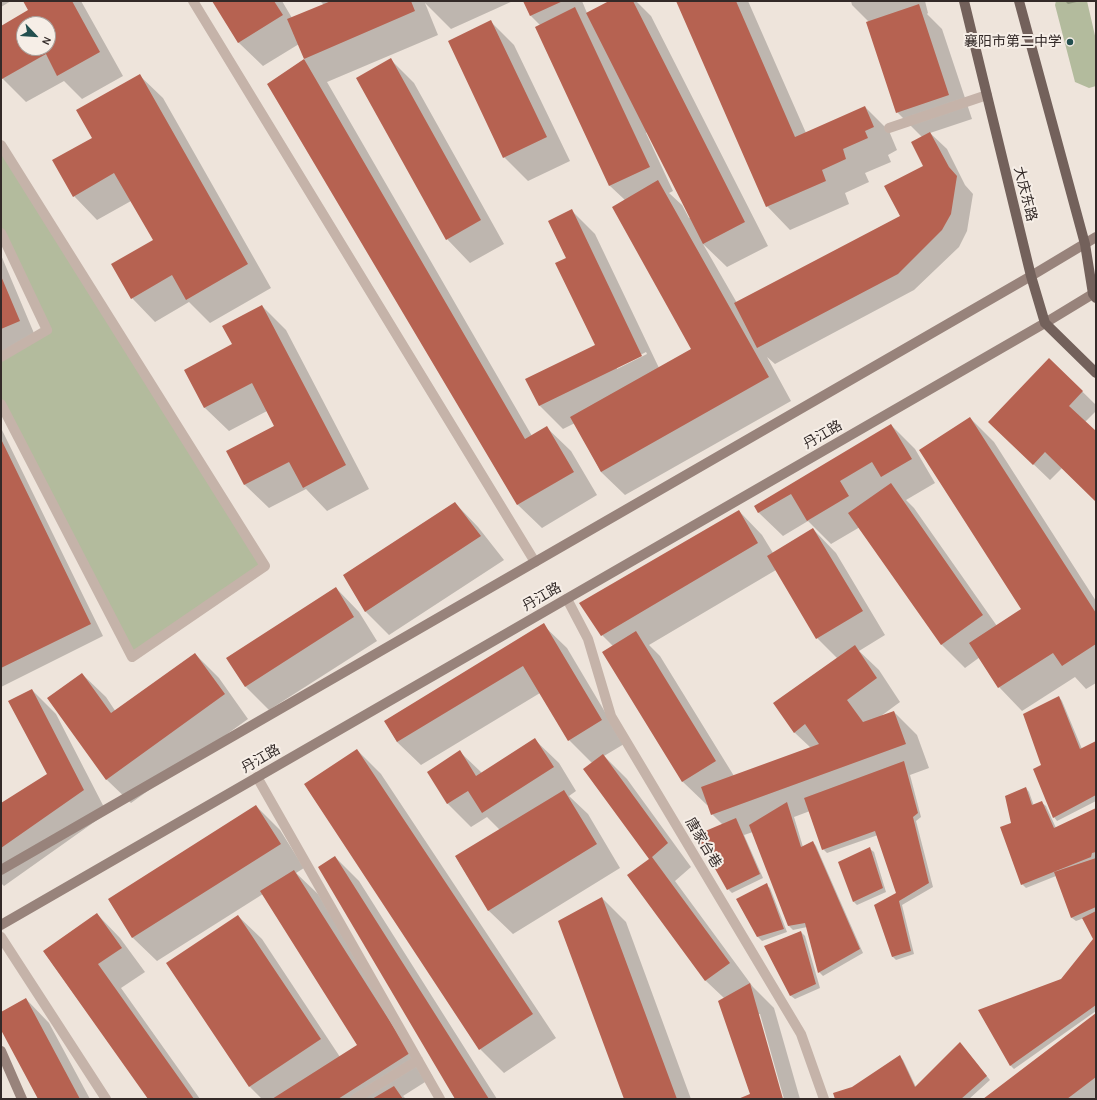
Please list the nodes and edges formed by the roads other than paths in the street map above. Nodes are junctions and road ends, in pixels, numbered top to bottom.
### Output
1 (193, 1) edge
2 (964, 1) edge
3 (1020, 1) edge
4 (987, 95) junction
5 (889, 128) dead end
6 (1, 145) edge
7 (1, 233) edge
8 (1096, 237) edge
9 (1084, 244) junction
10 (1031, 276) junction
11 (1095, 294) edge
12 (1045, 323) junction
13 (1, 357) edge
14 (1096, 373) edge
15 (1, 404) edge
16 (535, 562) junction
17 (567, 598) junction
18 (258, 777) junction
19 (1, 870) edge
20 (1, 925) edge
21 (1, 936) edge
22 (1, 1051) edge
23 (418, 1060) junction
24 (22, 1099) edge
25 (106, 1099) edge
26 (355, 1099) edge
27 (440, 1099) edge
28 (824, 1099) edge

1 - 16 street
2 - 4 main road, 大庆东路
3 - 9 main road
4 - 5 street
4 - 10 main road, 大庆东路
6 - 15 street
7 - 13 street
8 - 9 main road
9 - 10 main road
9 - 11 main road
10 - 12 main road, 大庆东路
10 - 16 main road
11 - 12 main road, 丹江路
12 - 14 main road, 大庆东路
12 - 17 main road, 丹江路
16 - 19 main road
17 - 18 main road, 丹江路
17 - 28 street, 唐家台巷
18 - 20 main road, 丹江路
18 - 23 street
21 - 25 street
22 - 24 main road
23 - 26 street
23 - 27 street

